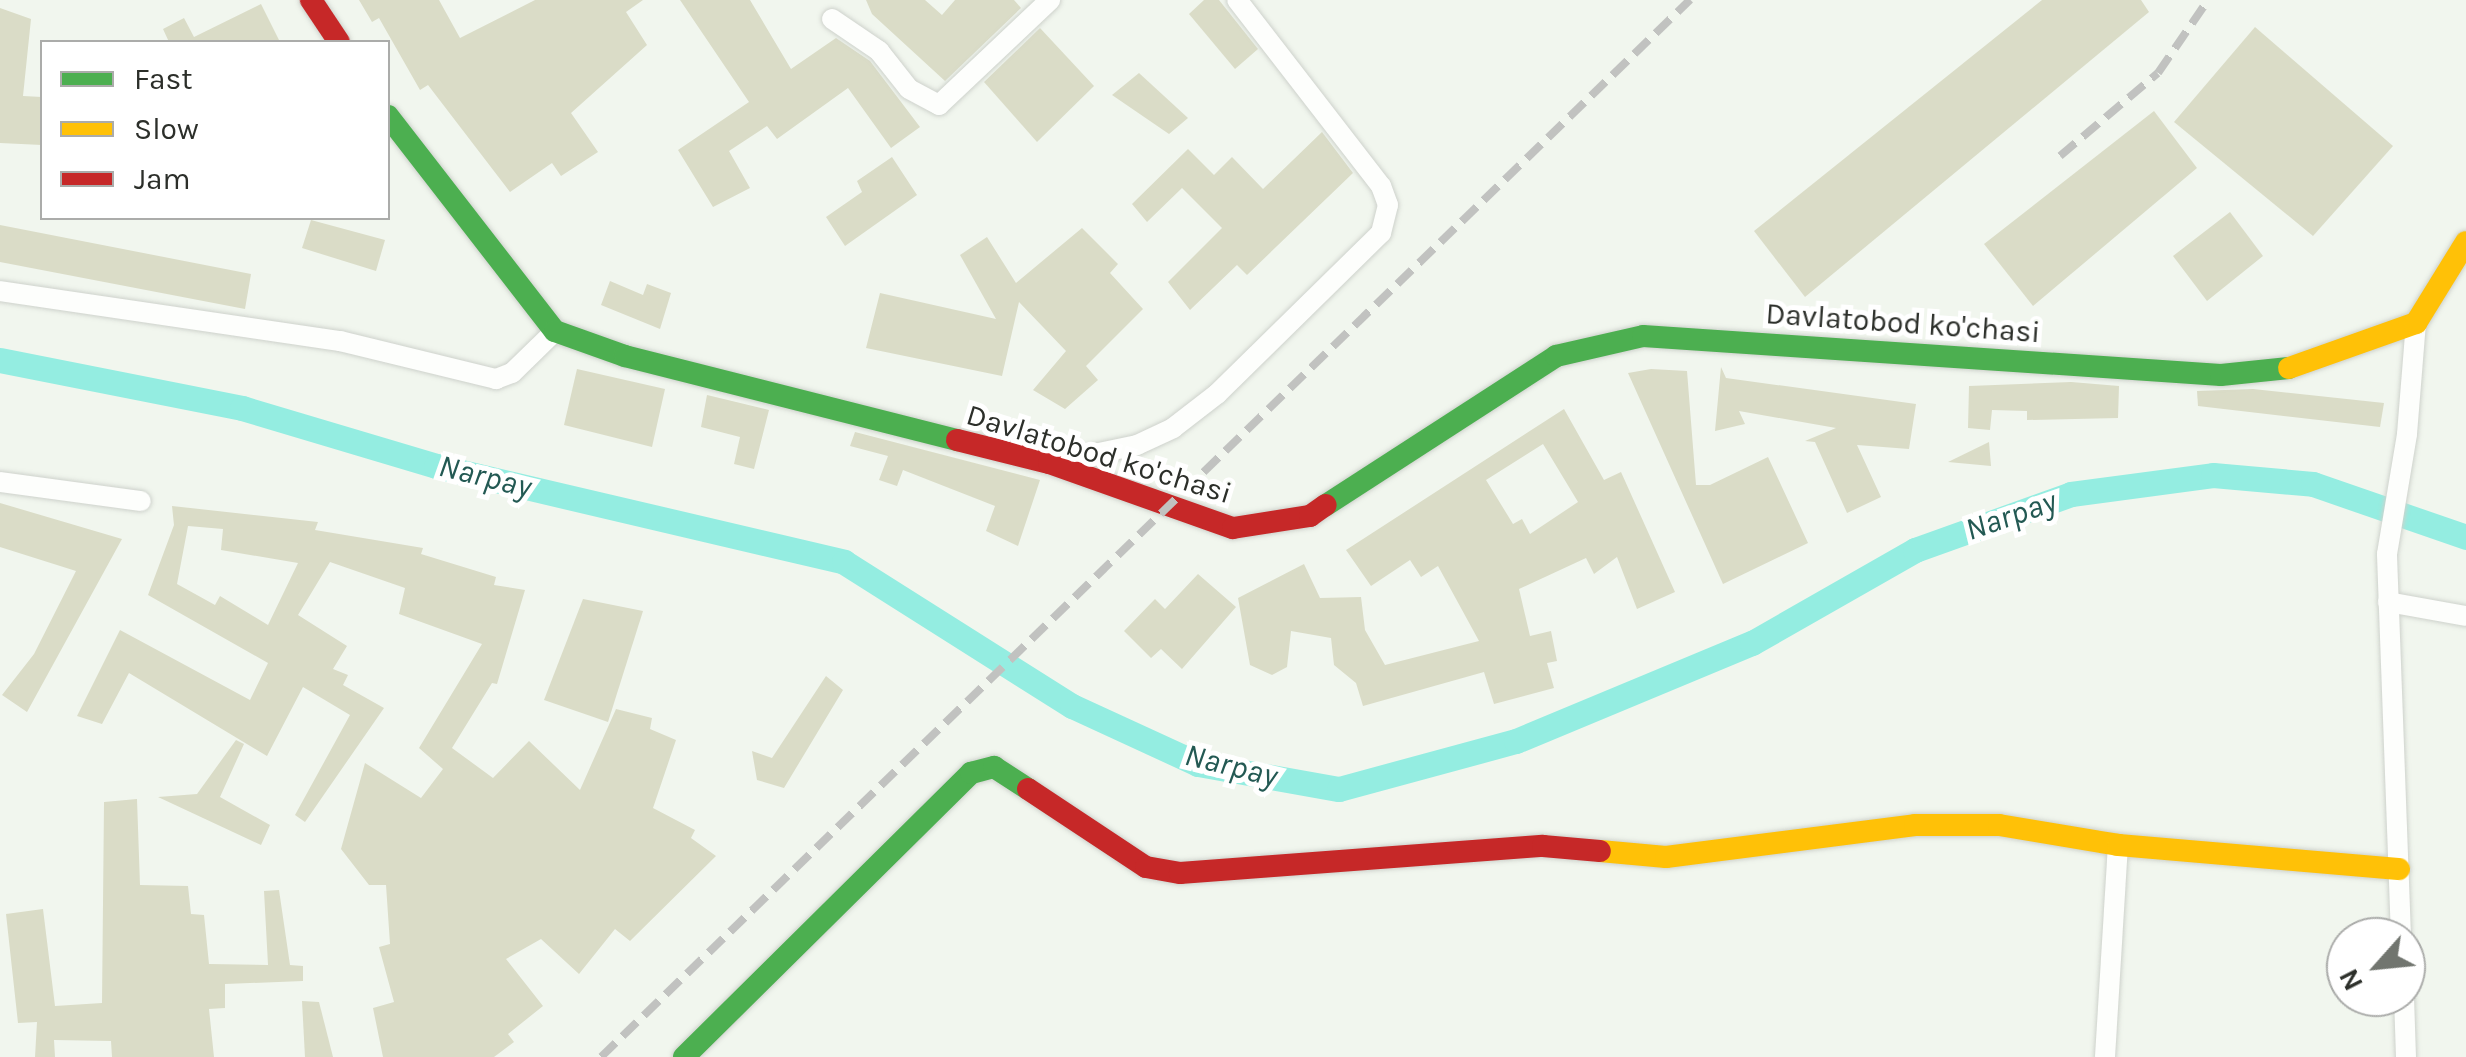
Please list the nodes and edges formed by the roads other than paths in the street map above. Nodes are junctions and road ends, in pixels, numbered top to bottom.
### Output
1 (312, 0) edge
2 (1050, 0) edge
3 (1238, 0) edge
4 (832, 18) dead end
5 (337, 40) edge
6 (390, 119) edge
7 (2466, 242) edge
8 (0, 290) edge
9 (2416, 323) junction
10 (554, 331) junction
11 (1048, 463) junction
12 (0, 482) edge
13 (140, 501) dead end
14 (2388, 602) junction
15 (2466, 616) edge
16 (2118, 845) junction
17 (2400, 870) junction
18 (2401, 917) edge
19 (2405, 1017) edge
20 (684, 1057) edge
21 (2104, 1057) edge
22 (2406, 1057) edge

1 - 5 street
2 - 4 street
3 - 11 street
6 - 10 street
7 - 9 street
8 - 10 street
9 - 11 street, Davlatobod ko'chasi
9 - 14 street
10 - 11 street, Davlatobod ko'chasi
12 - 13 street
14 - 15 street
14 - 17 street
16 - 17 street
16 - 20 street
16 - 21 street
17 - 18 street
19 - 22 street

